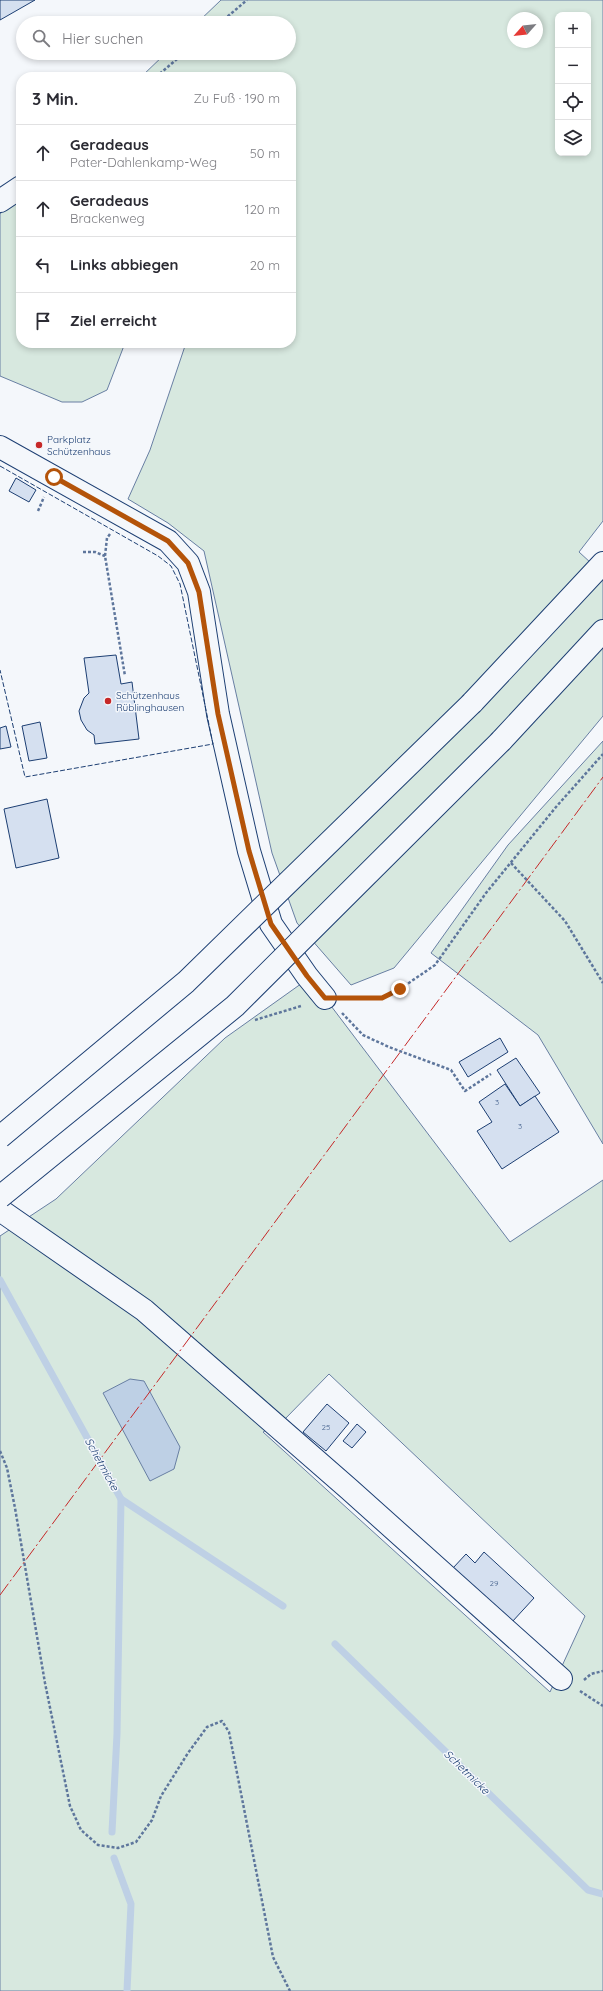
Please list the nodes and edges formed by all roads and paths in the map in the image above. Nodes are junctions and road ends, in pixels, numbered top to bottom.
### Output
1 (247, 0) edge
2 (228, 16) edge
3 (176, 60) edge
4 (162, 72) edge
5 (16, 190) edge
6 (0, 201) edge
7 (0, 447) edge
8 (120, 514) junction
9 (82, 552) dead end
10 (105, 556) junction
11 (603, 563) edge
12 (603, 631) edge
13 (125, 676) dead end
14 (603, 754) edge
15 (511, 862) junction
16 (603, 983) edge
17 (325, 998) junction
18 (491, 1074) dead end
19 (0, 1137) edge
20 (0, 1198) edge
21 (0, 1210) edge
22 (0, 1450) edge
23 (603, 1672) edge
24 (571, 1681) joint
25 (290, 1991) edge

1 - 2 path
3 - 4 path
5 - 6 main road
7 - 8 main road
8 - 10 path
8 - 17 main road
9 - 10 path
10 - 13 path
11 - 19 main road, bridge
12 - 20 main road, bridge
14 - 15 path
15 - 16 path
15 - 17 path
17 - 18 path
21 - 24 main road
22 - 25 path
23 - 24 path

